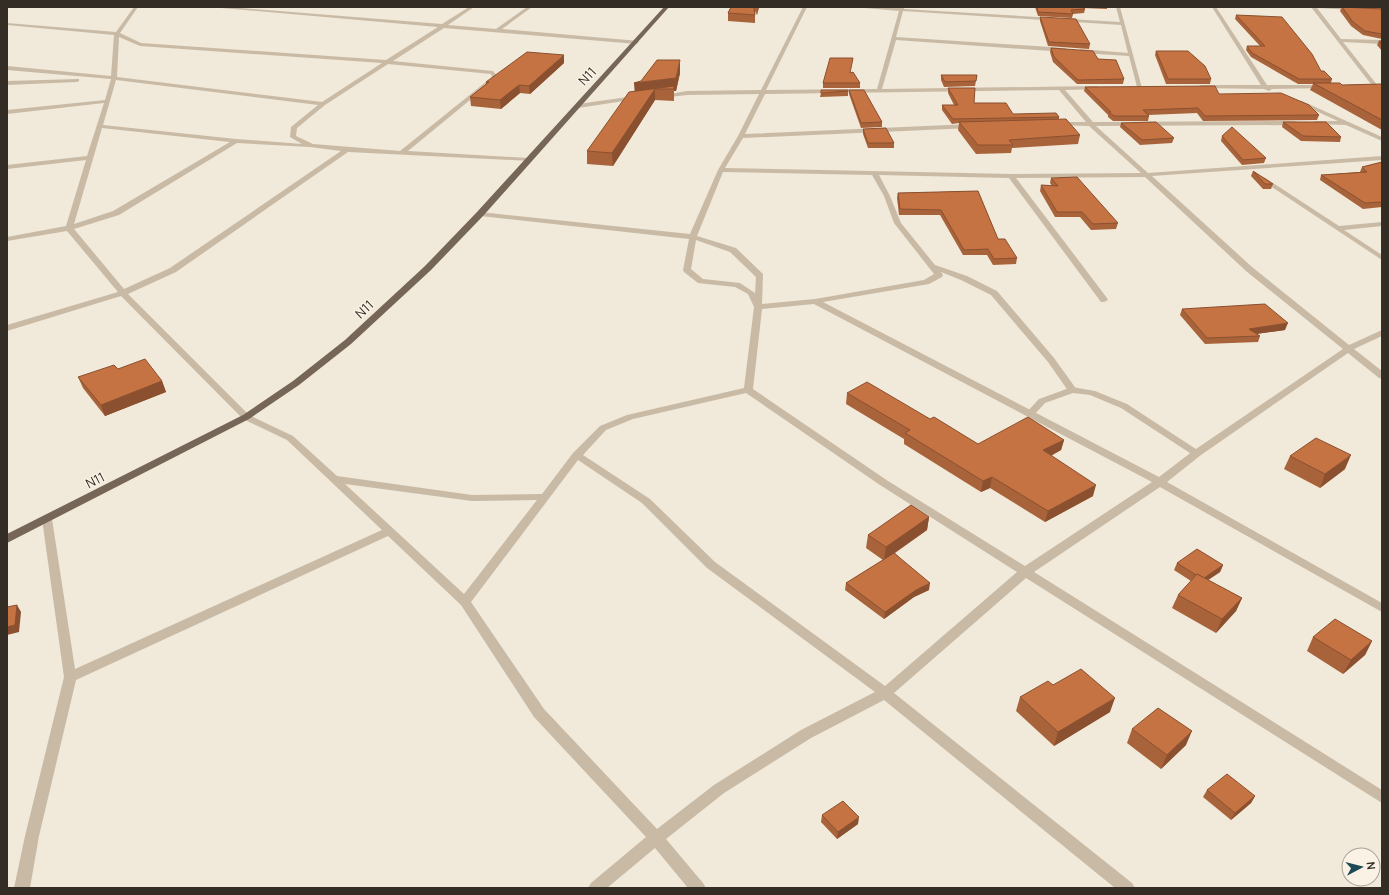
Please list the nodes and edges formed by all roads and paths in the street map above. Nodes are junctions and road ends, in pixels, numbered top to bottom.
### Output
1 (136, 7) edge
2 (212, 7) edge
3 (472, 7) edge
4 (530, 7) edge
5 (667, 7) edge
6 (805, 7) edge
7 (855, 7) edge
8 (1118, 7) edge
9 (1214, 7) edge
10 (1314, 7) edge
11 (901, 8) edge
12 (1360, 10) edge
13 (7, 24) edge
14 (1123, 24) junction
15 (442, 26) junction
16 (498, 30) junction
17 (117, 34) junction
18 (893, 38) junction
19 (1338, 40) junction
20 (637, 42) junction
21 (1382, 42) edge
22 (1068, 50) edge
23 (1076, 51) edge
24 (1131, 55) junction
25 (386, 62) junction
26 (7, 68) edge
27 (114, 78) junction
28 (7, 83) edge
29 (1140, 87) junction
30 (1148, 87) edge
31 (1195, 87) edge
32 (1265, 87) junction
33 (1329, 87) edge
34 (1368, 87) edge
35 (1379, 87) edge
36 (1101, 88) edge
37 (1132, 88) edge
38 (1061, 89) junction
39 (879, 91) junction
40 (763, 93) junction
41 (1279, 93) edge
42 (655, 96) edge
43 (640, 98) edge
44 (1292, 99) edge
45 (108, 101) junction
46 (323, 104) junction
47 (578, 106) junction
48 (7, 112) edge
49 (1298, 123) edge
50 (1306, 123) edge
51 (1346, 123) junction
52 (1053, 124) edge
53 (1091, 124) junction
54 (100, 126) junction
55 (977, 126) edge
56 (741, 136) junction
57 (1382, 139) edge
58 (236, 141) junction
59 (312, 146) junction
60 (347, 150) junction
61 (402, 153) junction
62 (91, 158) junction
63 (1382, 158) edge
64 (529, 160) junction
65 (7, 167) edge
66 (1248, 169) junction
67 (721, 170) junction
68 (874, 173) junction
69 (1145, 175) junction
70 (1011, 176) junction
71 (480, 214) junction
72 (1382, 224) edge
73 (69, 228) junction
74 (1338, 228) junction
75 (693, 237) junction
76 (7, 238) edge
77 (1382, 258) edge
78 (934, 267) junction
79 (123, 294) junction
80 (1104, 300) dead end
81 (815, 301) junction
82 (758, 307) junction
83 (7, 328) edge
84 (1382, 333) edge
85 (1348, 349) junction
86 (1382, 376) edge
87 (748, 390) junction
88 (1072, 390) junction
89 (1030, 414) junction
90 (246, 416) junction
91 (1197, 453) junction
92 (577, 455) junction
93 (333, 478) junction
94 (1160, 482) junction
95 (544, 497) junction
96 (47, 519) junction
97 (389, 531) junction
98 (7, 539) edge
99 (1025, 572) junction
100 (465, 602) junction
101 (1382, 608) edge
102 (70, 677) junction
103 (885, 693) junction
104 (1382, 797) edge
105 (656, 838) junction
106 (22, 888) edge
107 (596, 888) edge
108 (698, 888) edge
109 (1127, 888) edge

1 - 17 street
2 - 15 street
3 - 15 street
4 - 16 street
5 - 20 main road, N11
6 - 40 street
7 - 11 street
8 - 14 street
9 - 32 street
10 - 12 street
10 - 19 street
11 - 14 street
11 - 18 street
13 - 17 street
14 - 24 street
15 - 16 street
15 - 25 street
16 - 20 street
17 - 25 street
17 - 27 street
18 - 22 street
18 - 39 street
19 - 21 street
19 - 35 street
20 - 47 main road, N11
23 - 24 street
24 - 29 street
25 - 46 street
25 - 61 street
26 - 27 street
27 - 28 street
27 - 45 street
27 - 46 street
29 - 30 street
29 - 37 street
31 - 32 street
32 - 33 street
32 - 41 street
34 - 35 street
36 - 38 street
38 - 39 street
38 - 53 street
39 - 40 street
40 - 42 street
40 - 56 street
43 - 47 street
44 - 51 street
45 - 48 street
45 - 54 street
46 - 59 street
47 - 64 main road, N11
49 - 53 street
50 - 51 street
51 - 57 street
52 - 53 street
53 - 69 street
54 - 58 street
54 - 62 street
55 - 56 street
56 - 67 street
58 - 59 street
58 - 73 street
59 - 60 street
60 - 61 street
60 - 79 street
61 - 64 street
62 - 65 street
62 - 73 street
63 - 66 street
64 - 71 main road, N11
66 - 69 street
66 - 74 street
67 - 68 street
67 - 75 street
68 - 70 street
68 - 78 street
69 - 70 street
69 - 85 street
70 - 80 street
71 - 75 street
71 - 90 main road, N11
72 - 74 street
73 - 76 street
73 - 79 street
74 - 77 street
75 - 82 street
75 - 82 street
78 - 81 street
78 - 88 street
79 - 83 street
79 - 90 street
81 - 82 street
81 - 89 street
82 - 87 street
84 - 85 street
85 - 86 street
85 - 91 street
87 - 92 street
87 - 99 street
88 - 89 street
88 - 91 street
89 - 94 street
90 - 93 street
90 - 96 main road, N11
91 - 94 street
92 - 95 street
92 - 103 street
93 - 95 street
93 - 97 street
94 - 99 street
94 - 101 street
95 - 100 street
96 - 98 main road, N11
96 - 102 street
97 - 100 street
97 - 102 street
99 - 103 street
99 - 104 street
100 - 105 street
102 - 106 street
103 - 105 street
103 - 109 street
105 - 107 street
105 - 108 street

